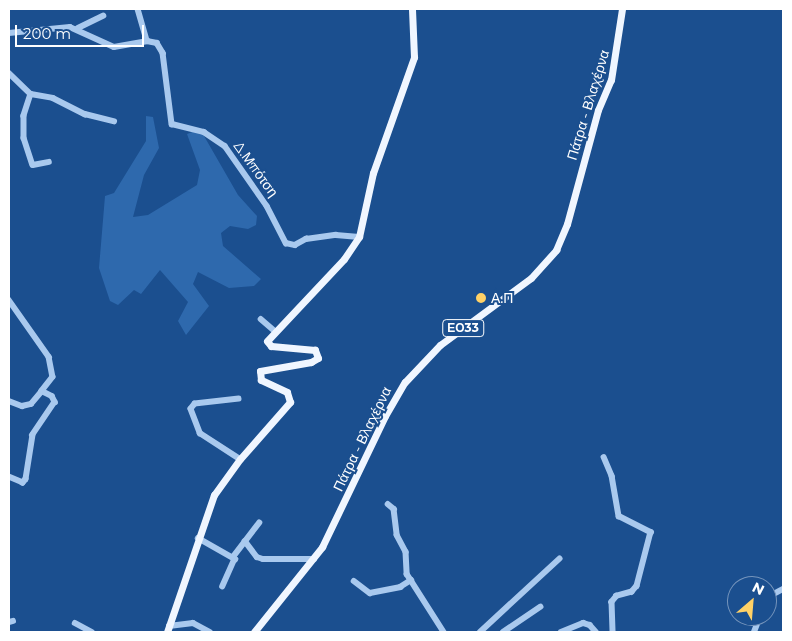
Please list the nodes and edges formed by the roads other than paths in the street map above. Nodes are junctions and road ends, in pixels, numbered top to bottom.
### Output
1 (138, 9) edge
2 (412, 9) edge
3 (622, 9) edge
4 (103, 16) dead end
5 (78, 28) junction
6 (9, 33) edge
7 (147, 41) junction
8 (9, 74) edge
9 (31, 94) junction
10 (114, 121) dead end
11 (49, 162) dead end
12 (359, 237) junction
13 (9, 300) edge
14 (261, 319) dead end
15 (275, 330) junction
16 (42, 391) junction
17 (239, 399) dead end
18 (9, 401) edge
19 (604, 456) dead end
20 (240, 459) junction
21 (9, 477) edge
22 (388, 504) dead end
23 (260, 523) dead end
24 (198, 538) junction
25 (245, 541) junction
26 (232, 557) junction
27 (314, 559) junction
28 (559, 559) dead end
29 (411, 580) junction
30 (354, 582) dead end
31 (223, 586) dead end
32 (540, 607) dead end
33 (75, 623) dead end
34 (168, 629) edge
35 (203, 630) edge
36 (257, 631) edge
37 (92, 632) edge
38 (210, 632) edge
39 (444, 632) edge
40 (480, 632) edge
41 (502, 632) edge
42 (561, 632) edge
43 (596, 632) edge
44 (613, 632) edge

1 - 7 street
2 - 12 main road
3 - 27 main road, Πάτρα - Βλαχέρνα / ΕΟ33
4 - 5 street
5 - 6 street
5 - 7 street
7 - 12 street, Δ.Μπότση
8 - 9 street
9 - 10 street
9 - 11 street
12 - 15 main road
13 - 16 street
14 - 15 street
15 - 20 main road
16 - 18 street
16 - 21 street
17 - 20 street
19 - 44 street
20 - 24 main road
22 - 29 street
23 - 25 street
24 - 26 street
24 - 34 main road
25 - 26 street
25 - 27 street
26 - 31 street
27 - 36 main road, Πάτρα - Βλαχέρνα / ΕΟ33
28 - 40 street
29 - 30 street
29 - 39 street
32 - 41 street
33 - 37 street
34 - 35 street
35 - 38 street
42 - 43 street

